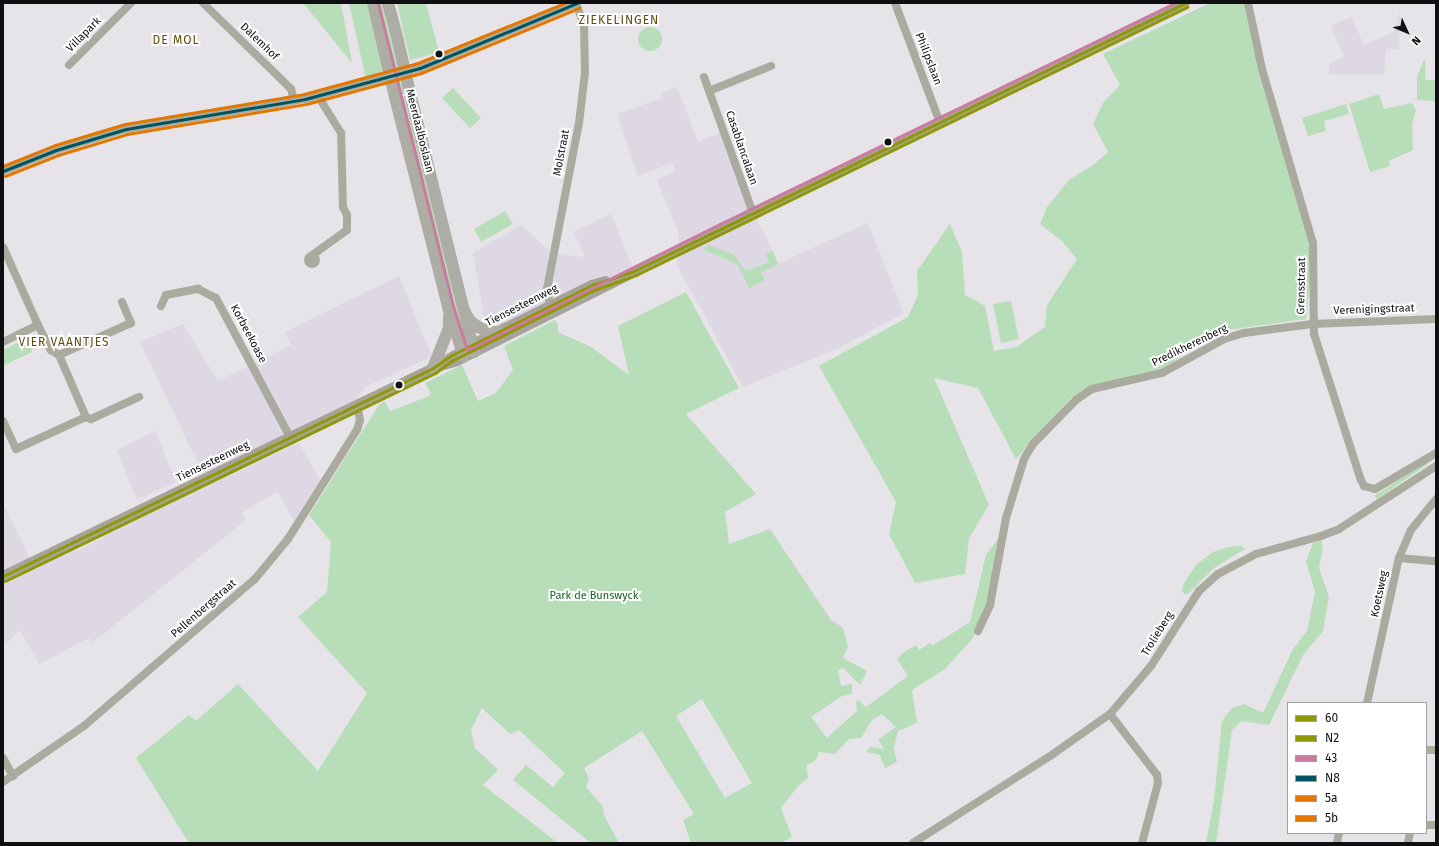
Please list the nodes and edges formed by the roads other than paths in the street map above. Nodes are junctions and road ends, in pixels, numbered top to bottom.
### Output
1 (131, 3) edge
2 (203, 3) edge
3 (373, 3) edge
4 (388, 3) edge
5 (577, 3) edge
6 (895, 3) edge
7 (1185, 3) edge
8 (1248, 3) edge
9 (69, 65) dead end
10 (771, 66) dead end
11 (704, 77) dead end
12 (709, 91) junction
13 (318, 96) junction
14 (294, 100) junction
15 (940, 122) junction
16 (3, 171) edge
17 (753, 213) junction
18 (3, 247) edge
19 (311, 256) dead end
20 (626, 275) junction
21 (122, 302) dead end
22 (461, 303) junction
23 (550, 305) junction
24 (161, 306) dead end
25 (448, 307) junction
26 (1436, 319) edge
27 (1312, 324) junction
28 (38, 325) junction
29 (498, 332) junction
30 (3, 342) edge
31 (468, 351) junction
32 (59, 355) junction
33 (433, 368) junction
34 (139, 397) dead end
35 (357, 404) junction
36 (86, 417) junction
37 (3, 421) edge
38 (290, 438) junction
39 (1436, 453) edge
40 (1436, 466) edge
41 (1436, 499) edge
42 (1399, 558) junction
43 (1436, 561) edge
44 (3, 576) edge
45 (978, 631) dead end
46 (1367, 702) edge
47 (1110, 714) junction
48 (3, 758) edge
49 (12, 776) junction
50 (3, 782) edge
51 (917, 842) edge
52 (1142, 843) edge

1 - 9 street, Villapark
2 - 14 street, Dalemhof
3 - 25 highway, Meerdaalboslaan, bridge
4 - 22 highway, Meerdaalboslaan, bridge
5 - 13 street
5 - 23 street, Molstraat
6 - 15 street, Philipslaan
7 - 15 main road, Tiensesteenweg
8 - 27 street, Grensstraat
10 - 12 street
11 - 12 street, Casablancalaan
12 - 17 street, Casablancalaan
13 - 14 street
13 - 19 street
14 - 16 street
15 - 17 main road, Tiensesteenweg
17 - 20 main road, Tiensesteenweg
18 - 28 street
20 - 23 main road, Tiensesteenweg
20 - 31 main road, Tiensesteenweg
21 - 32 street
22 - 29 highway
22 - 31 highway, Meerdaalboslaan
23 - 29 main road, Tiensesteenweg
24 - 38 street, Korbeekoase
25 - 31 highway, Meerdaalboslaan
25 - 33 highway
26 - 27 street, Verenigingstraat
27 - 39 street, Grensstraat
27 - 45 street, Predikherenberg
28 - 30 street
28 - 32 street
29 - 31 main road, Tiensesteenweg
31 - 33 main road, Tiensesteenweg
32 - 36 street
33 - 35 main road, Tiensesteenweg
34 - 36 street
35 - 38 main road, Tiensesteenweg
35 - 49 street, Pellenbergstraat
36 - 37 street
38 - 44 main road, Tiensesteenweg
40 - 47 street, Trolieberg
41 - 42 street, Koetsweg
42 - 43 street
42 - 46 street, Koetsweg
47 - 51 street, Trolieberg
47 - 52 street
48 - 49 street
49 - 50 street, Pellenbergstraat

